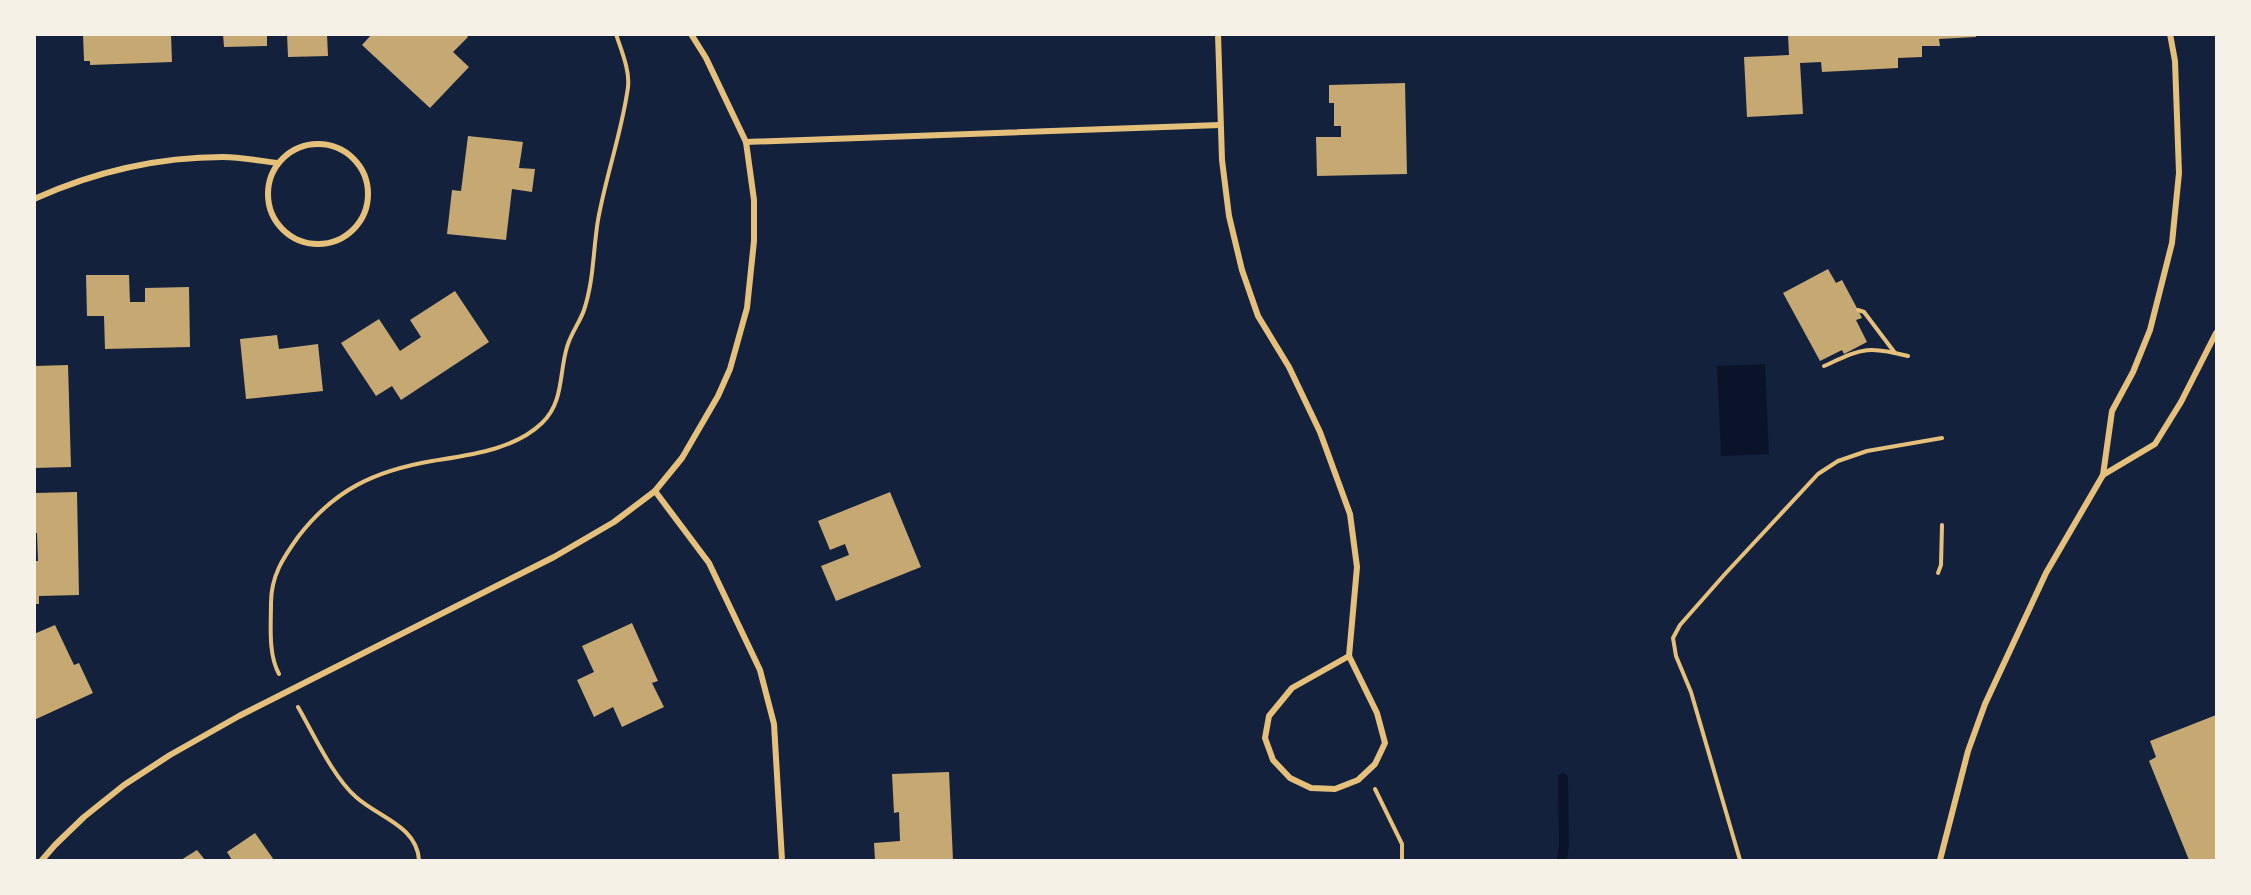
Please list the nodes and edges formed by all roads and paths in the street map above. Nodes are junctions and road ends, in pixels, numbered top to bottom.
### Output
1 (616, 34) edge
2 (691, 34) edge
3 (1218, 34) edge
4 (2170, 34) edge
5 (1220, 125) junction
6 (746, 142) junction
7 (278, 163) junction
8 (34, 199) edge
9 (1858, 310) dead end
10 (2217, 333) edge
11 (1895, 353) junction
12 (1908, 356) dead end
13 (1824, 366) dead end
14 (1941, 438) dead end
15 (2103, 475) junction
16 (655, 491) junction
17 (1941, 525) dead end
18 (1938, 573) dead end
19 (1348, 656) junction
20 (288, 691) junction
21 (1367, 772) junction
22 (42, 861) edge
23 (419, 861) edge
24 (782, 861) edge
25 (1402, 861) edge
26 (1740, 861) edge
27 (1940, 861) edge

1 - 20 path
2 - 6 street
3 - 5 street
4 - 15 street
5 - 6 street
5 - 19 street
6 - 16 street
7 - 7 street
7 - 8 street
9 - 11 path
10 - 15 street
11 - 12 path
11 - 13 path
14 - 26 path
15 - 27 street
16 - 20 street
16 - 24 street
17 - 18 path
19 - 21 street
19 - 21 street
20 - 22 street
20 - 23 path
21 - 25 path

